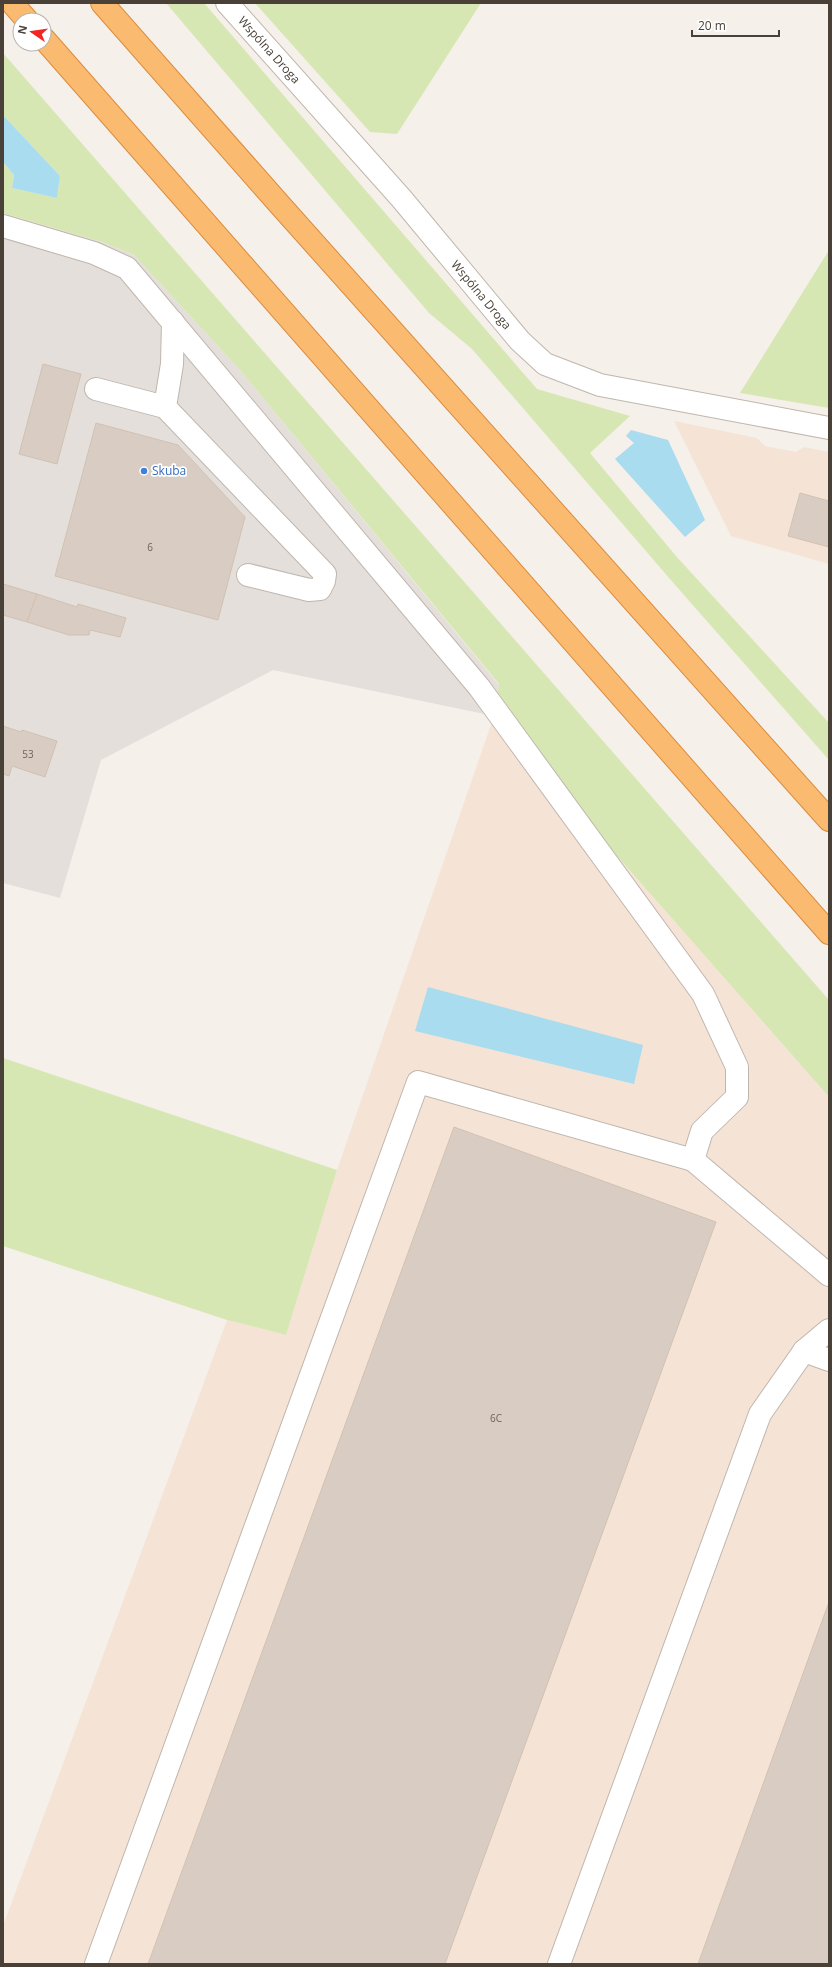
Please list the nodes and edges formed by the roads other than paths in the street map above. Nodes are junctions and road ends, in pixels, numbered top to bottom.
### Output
1 (12, 3) edge
2 (102, 3) edge
3 (228, 3) edge
4 (20, 12) edge
5 (52, 48) edge
6 (3, 226) edge
7 (172, 322) junction
8 (96, 389) dead end
9 (165, 407) junction
10 (829, 428) edge
11 (248, 575) dead end
12 (829, 820) edge
13 (829, 933) edge
14 (693, 1160) junction
15 (829, 1275) edge
16 (829, 1330) edge
17 (804, 1351) junction
18 (829, 1360) edge
19 (96, 1964) edge
20 (559, 1964) edge

1 - 4 highway
2 - 12 highway
3 - 10 street, Wspólna Droga
5 - 13 highway
6 - 7 street
7 - 9 street
7 - 14 street
8 - 9 street
9 - 11 street
14 - 15 street
14 - 19 street
16 - 17 street
17 - 18 street
17 - 20 street

